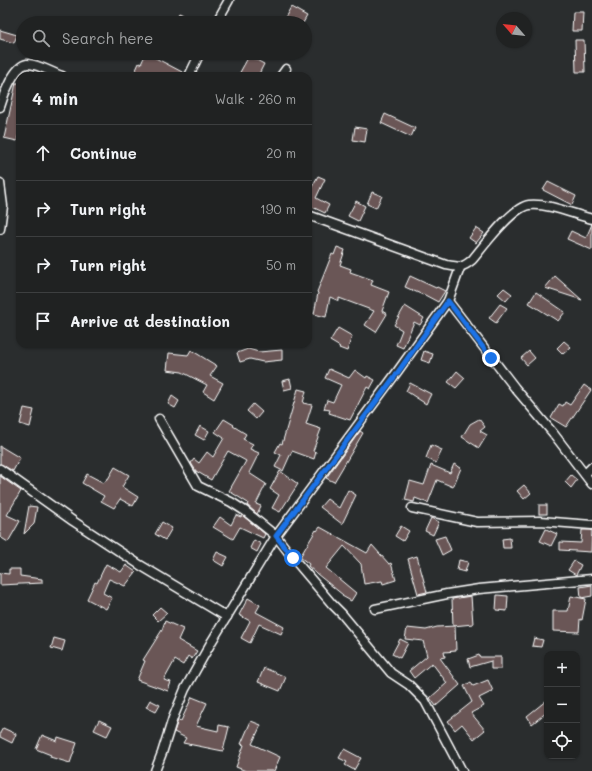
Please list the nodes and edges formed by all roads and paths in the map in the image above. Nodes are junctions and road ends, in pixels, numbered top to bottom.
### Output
1 (229, 0) edge
2 (220, 16) edge
3 (196, 60) edge
4 (286, 69) dead end
5 (53, 72) edge
6 (190, 72) edge
7 (284, 72) edge
8 (0, 107) edge
9 (0, 183) edge
10 (312, 216) edge
11 (592, 219) edge
12 (0, 229) edge
13 (460, 268) junction
14 (448, 301) junction
15 (160, 419) dead end
16 (592, 467) edge
17 (0, 469) edge
18 (585, 474) junction
19 (592, 484) edge
20 (412, 508) dead end
21 (592, 525) edge
22 (276, 536) junction
23 (592, 580) edge
24 (375, 609) dead end
25 (227, 617) junction
26 (155, 771) edge
27 (462, 771) edge

1 - 2 street
3 - 6 street
4 - 7 street
5 - 8 street
9 - 12 street
10 - 13 street
11 - 13 street
13 - 14 street
14 - 18 street
14 - 22 street
15 - 22 street
16 - 18 street
17 - 25 street
18 - 19 street
20 - 21 street
22 - 25 street
22 - 27 street
23 - 24 street
25 - 26 street

